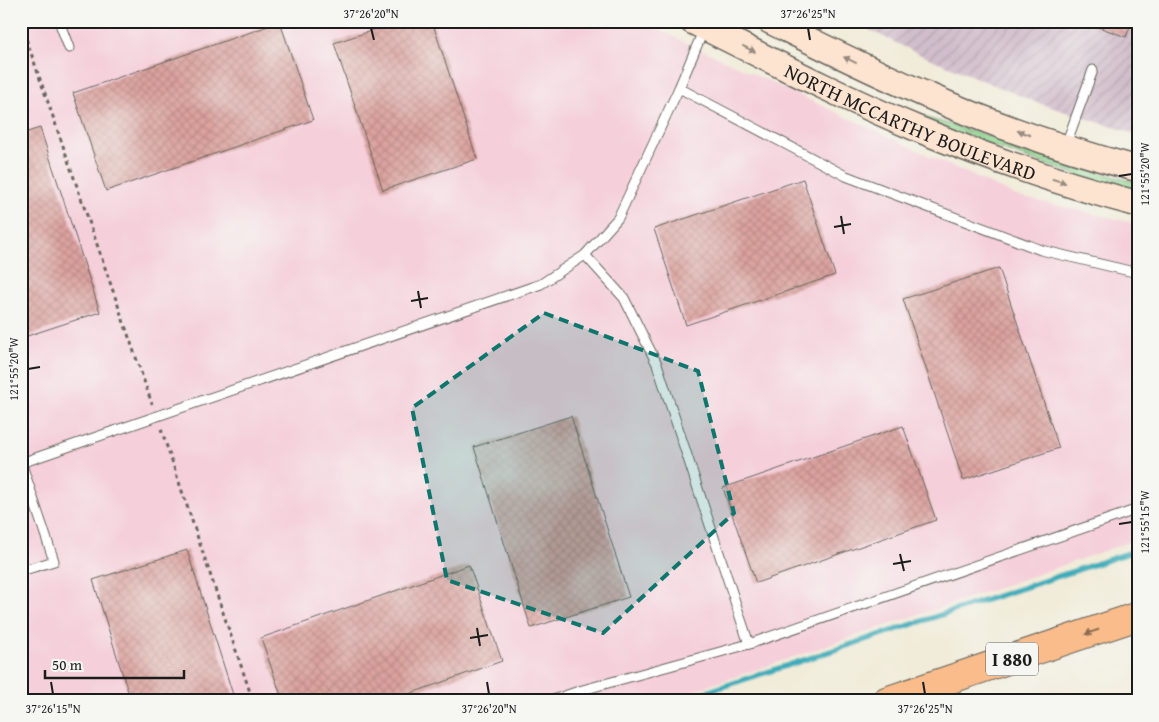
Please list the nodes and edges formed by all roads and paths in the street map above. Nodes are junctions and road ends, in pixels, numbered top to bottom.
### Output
1 (59, 21) edge
2 (770, 21) edge
3 (701, 23) edge
4 (21, 24) edge
5 (69, 48) dead end
6 (1093, 70) dead end
7 (679, 88) junction
8 (1065, 148) junction
9 (1138, 169) edge
10 (1138, 204) edge
11 (585, 255) junction
12 (1138, 273) edge
13 (157, 416) junction
14 (21, 463) edge
15 (1138, 509) edge
16 (21, 572) edge
17 (1138, 616) edge
18 (749, 644) junction
19 (253, 701) edge
20 (550, 701) edge
21 (886, 701) edge

1 - 5 lane
8 -> 2 main road, NORTH MCCARTHY BOULEVARD
3 - 7 lane
3 -> 10 main road, NORTH MCCARTHY BOULEVARD
4 - 13 path
6 - 8 lane
7 - 11 lane
7 - 12 lane
8 - 9 main road, NORTH MCCARTHY BOULEVARD
11 - 13 lane
11 - 18 lane
13 - 14 lane
13 - 19 path
14 - 16 lane
15 - 18 lane
17 -> 21 highway, I 880
18 - 20 lane

